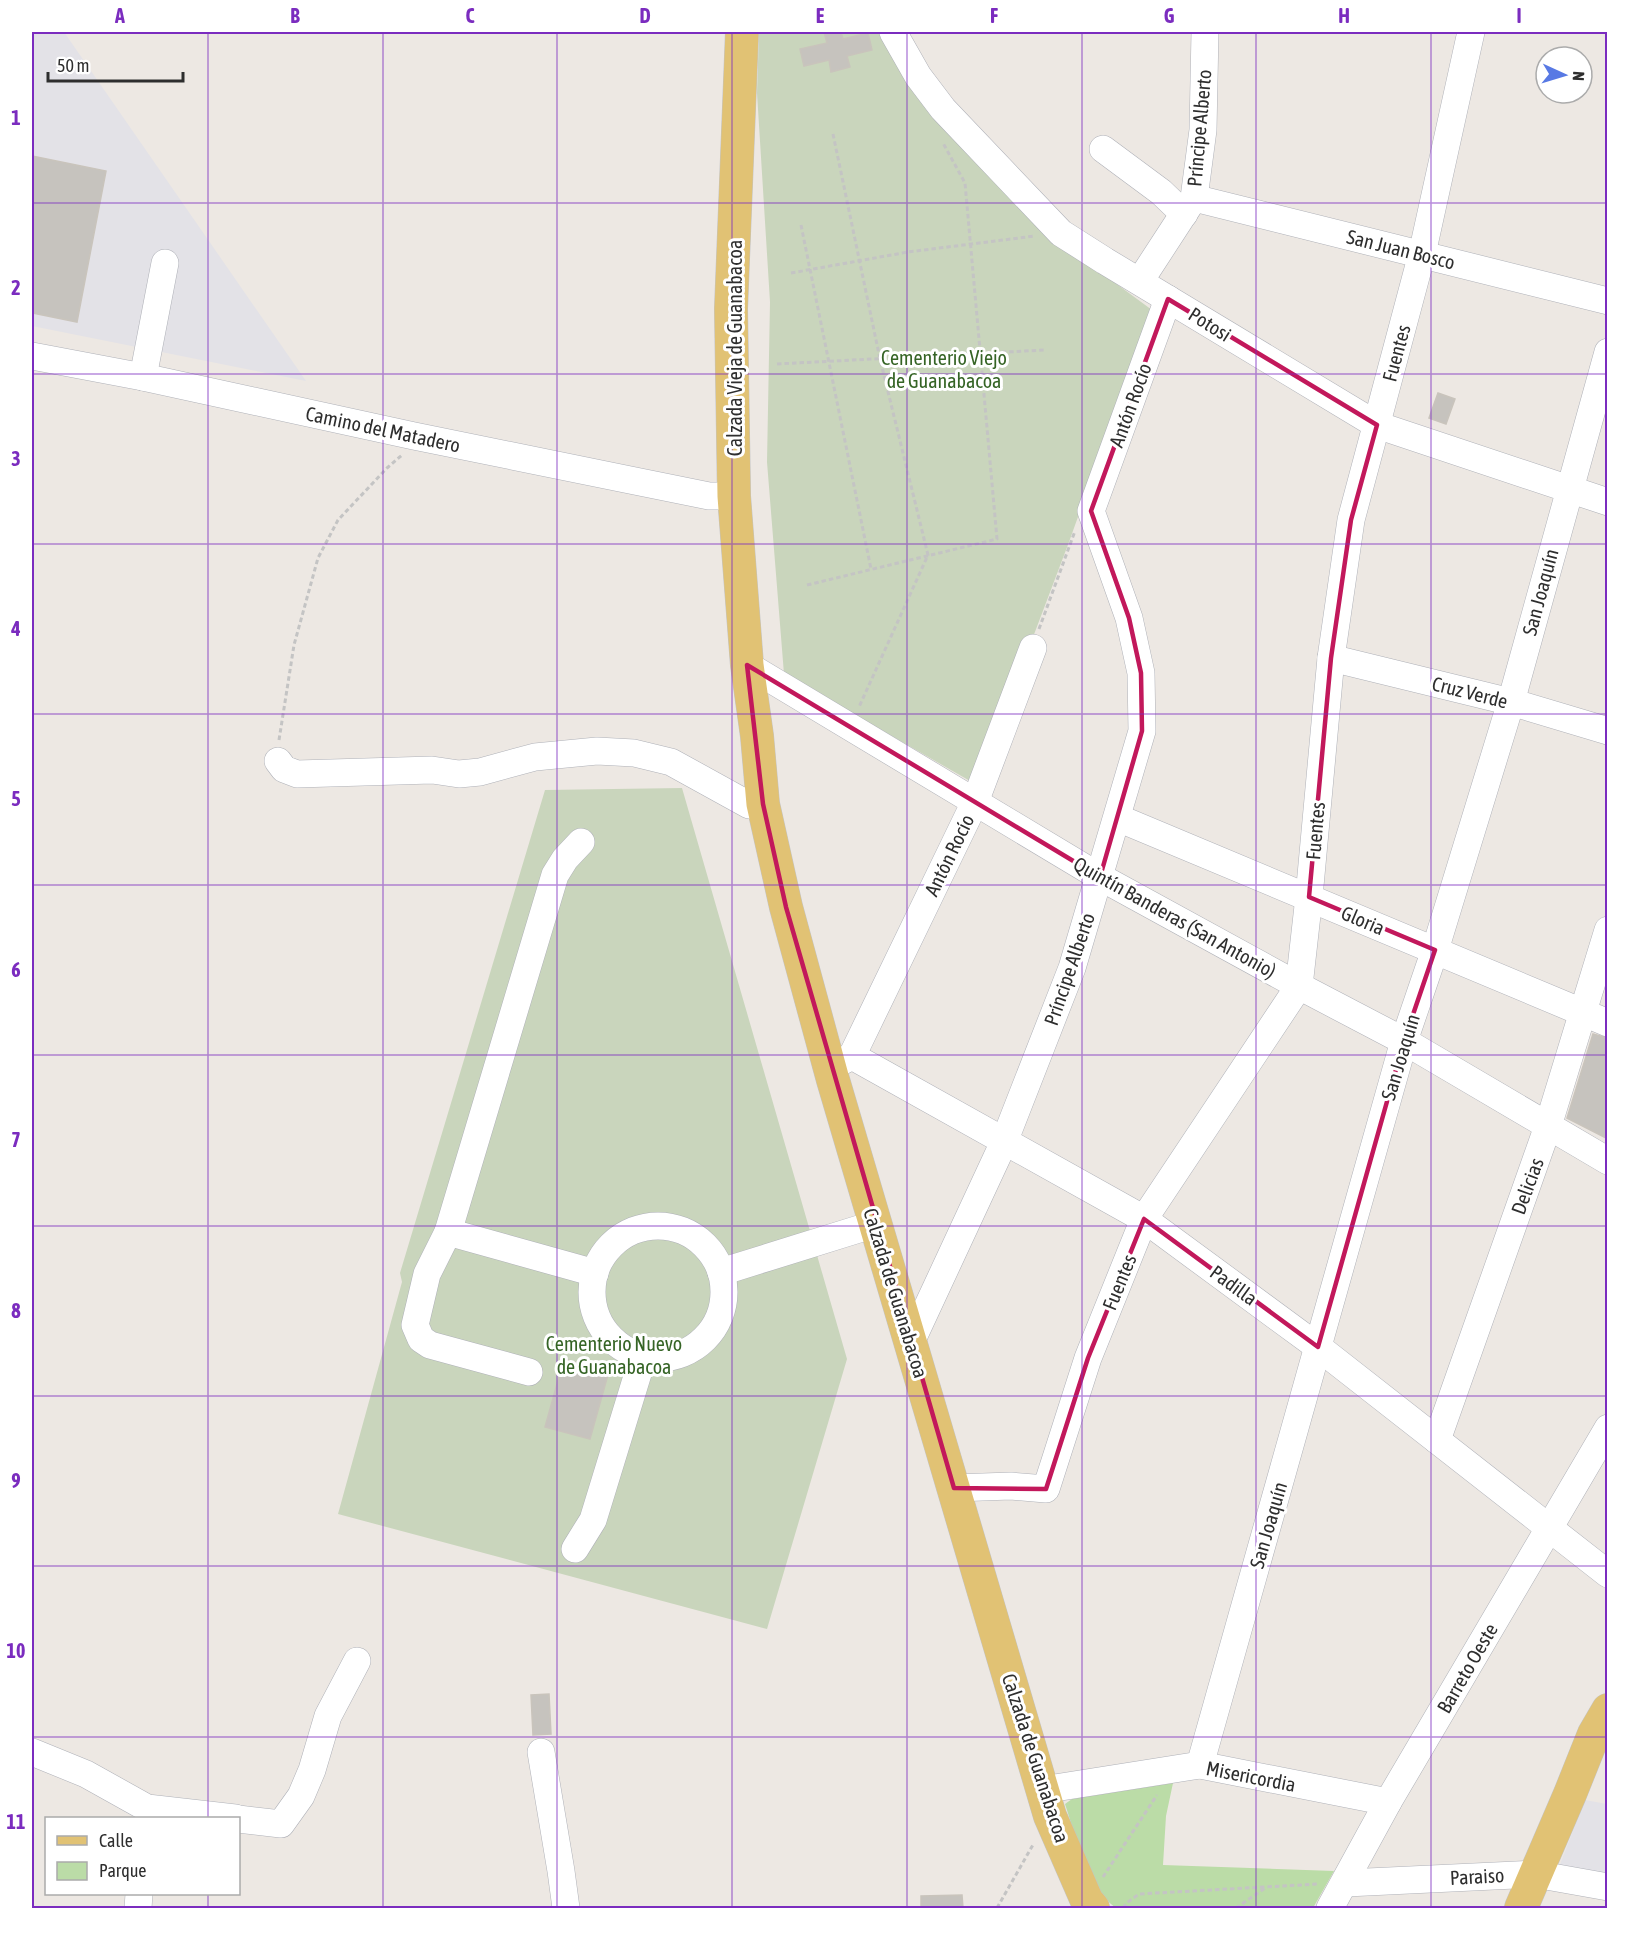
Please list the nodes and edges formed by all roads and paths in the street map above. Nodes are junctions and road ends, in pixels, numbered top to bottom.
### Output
1 (742, 32) edge
2 (893, 32) edge
3 (1205, 32) edge
4 (1471, 32) edge
5 (833, 134) dead end
6 (943, 143) dead end
7 (1103, 149) dead end
8 (1189, 206) junction
9 (801, 225) dead end
10 (1061, 233) junction
11 (970, 244) junction
12 (1422, 254) junction
13 (859, 260) junction
14 (165, 263) dead end
15 (810, 270) junction
16 (791, 273) dead end
17 (1140, 281) junction
18 (1168, 299) junction
19 (1608, 301) edge
20 (1045, 350) dead end
21 (1608, 352) edge
22 (980, 353) junction
23 (32, 356) edge
24 (880, 359) junction
25 (827, 361) junction
26 (777, 364) dead end
27 (143, 377) junction
28 (1377, 425) junction
29 (414, 436) junction
30 (1568, 489) junction
31 (734, 496) junction
32 (1608, 502) edge
33 (1091, 511) junction
34 (928, 555) junction
35 (871, 569) junction
36 (807, 585) dead end
37 (1033, 648) joint
38 (1331, 658) junction
39 (747, 665) junction
40 (1511, 702) junction
41 (857, 711) dead end
42 (1608, 731) edge
43 (278, 761) joint
44 (975, 802) junction
45 (763, 804) junction
46 (1118, 818) junction
47 (581, 842) dead end
48 (1100, 877) junction
49 (1309, 897) junction
50 (1608, 930) edge
51 (1435, 950) junction
52 (1299, 986) junction
53 (1582, 1013) junction
54 (1608, 1023) edge
55 (1404, 1041) junction
56 (841, 1062) junction
57 (1548, 1126) junction
58 (1004, 1142) junction
59 (1608, 1161) edge
60 (1144, 1219) junction
61 (875, 1224) junction
62 (448, 1232) junction
63 (721, 1272) junction
64 (595, 1273) junction
65 (911, 1342) junction
66 (1318, 1347) junction
67 (643, 1357) junction
68 (529, 1372) dead end
69 (1608, 1428) edge
70 (1437, 1440) junction
71 (954, 1488) junction
72 (1550, 1527) junction
73 (575, 1549) dead end
74 (1608, 1574) edge
75 (357, 1661) dead end
76 (1608, 1710) edge
77 (32, 1752) edge
78 (541, 1752) dead end
79 (1200, 1765) junction
80 (1174, 1769) junction
81 (1388, 1802) junction
82 (1046, 1803) junction
83 (146, 1813) edge
84 (207, 1817) edge
85 (240, 1819) edge
86 (1535, 1874) junction
87 (1346, 1882) junction
88 (1266, 1887) junction
89 (1608, 1887) edge
90 (1090, 1905) edge
91 (566, 1908) edge
92 (997, 1908) edge
93 (1123, 1908) edge
94 (1236, 1908) edge
95 (1330, 1908) edge
96 (1521, 1908) edge

1 - 31 main road, Calzada Vieja de Guanabacoa
2 - 10 street, Potosi
3 - 8 street, Príncipe Alberto
4 - 12 street, Fuentes
5 - 13 path
6 - 11 path
7 - 8 street
8 - 12 street, San Juan Bosco
8 - 17 street, Príncipe Alberto
9 - 15 path
10 - 11 path
10 - 17 street, Potosi
11 - 13 path
11 - 22 path
12 - 19 street, San Juan Bosco
12 - 28 street, Fuentes
13 - 15 path
13 - 24 path
14 - 27 street
15 - 16 path
15 - 25 path
17 - 18 street, Potosi
18 - 28 street, Potosi
18 - 33 street, Antón Rocío
20 - 22 path
21 - 30 street, San Joaquín
22 - 24 path
22 - 34 path
23 - 27 street, Camino del Matadero
24 - 25 path
24 - 34 path
25 - 26 path
25 - 35 path
27 - 29 street, Camino del Matadero
28 - 30 street, Potosi
28 - 38 street, Fuentes
29 - 31 street, Camino del Matadero
29 - 43 path
30 - 32 street, Potosi
30 - 40 street, San Joaquín
31 - 39 main road, Calzada Vieja de Guanabacoa
33 - 37 path
33 - 46 street, Príncipe Alberto
34 - 35 path
34 - 41 path
35 - 36 path
37 - 44 street, Antón Rocío
38 - 40 street, Cruz Verde
38 - 49 street, Fuentes
39 - 44 street, Quintín Banderas (San Antonio)
39 - 45 main road, Calzada de Guanabacoa
40 - 42 street, Cruz Verde
40 - 51 street, San Joaquín
43 - 45 street
44 - 48 street, Quintín Banderas (San Antonio)
44 - 56 street, Antón Rocío
45 - 56 main road, Calzada de Guanabacoa
46 - 48 street, Príncipe Alberto
46 - 49 street, Gloria
47 - 62 street
48 - 52 street, Quintín Banderas (San Antonio)
48 - 58 street, Príncipe Alberto
49 - 51 street, Gloria
49 - 52 street, Fuentes
50 - 53 street, Delicias
51 - 53 street, Gloria
51 - 55 street, San Joaquín
52 - 55 street, Quintín Banderas (San Antonio)
52 - 60 street, Fuentes
53 - 54 street, Gloria
53 - 57 street, Delicias
55 - 57 street, Quintín Banderas (San Antonio)
55 - 66 street, San Joaquín
56 - 58 street, Padilla
56 - 61 main road, Calzada de Guanabacoa
57 - 59 street, Quintín Banderas (San Antonio)
57 - 70 street, Delicias
58 - 60 street, Padilla
58 - 65 street, Príncipe Alberto
60 - 66 street, Padilla
60 - 71 street, Fuentes
61 - 63 street
61 - 65 main road, Calzada de Guanabacoa
62 - 64 street
62 - 68 street
63 - 64 street
63 - 67 street
64 - 67 street
65 - 71 main road, Calzada de Guanabacoa
66 - 70 street, Padilla
66 - 79 street, San Joaquín
67 - 73 street
69 - 72 street, Barreto Oeste
70 - 72 street, Padilla
71 - 82 main road, Calzada de Guanabacoa
72 - 74 street, Padilla
72 - 81 street, Barreto Oeste
75 - 85 street
76 - 86 main road
77 - 83 street
78 - 91 street
79 - 80 street, Misericordia
79 - 81 street, Misericordia
80 - 82 street, Misericordia
80 - 90 path
81 - 87 street, Barreto Oeste
82 - 90 main road, Calzada de Guanabacoa
82 - 92 path
83 - 84 street
86 - 87 street, Paraiso
86 - 89 street, Paraiso
86 - 96 main road
87 - 88 path
87 - 95 street, Barreto Oeste
88 - 93 path
88 - 94 path

